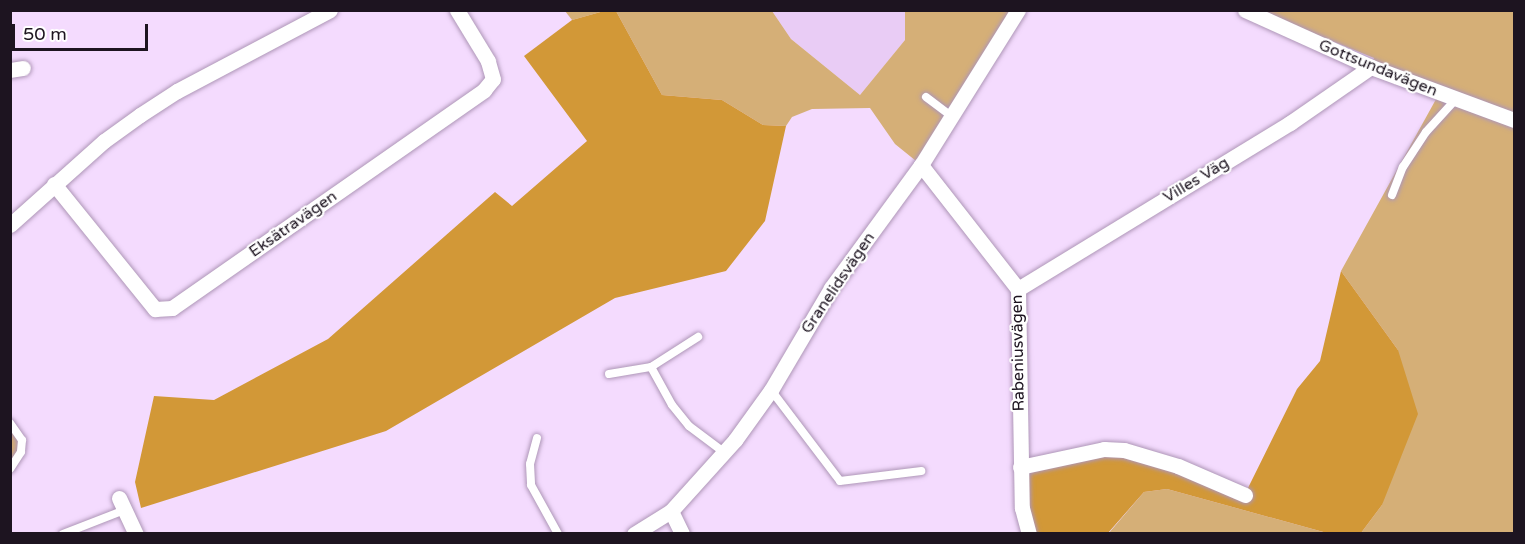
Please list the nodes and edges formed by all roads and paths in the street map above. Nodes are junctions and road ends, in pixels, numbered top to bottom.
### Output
1 (330, 10) edge
2 (457, 10) edge
3 (1018, 10) edge
4 (1245, 10) edge
5 (1371, 67) junction
6 (926, 98) dead end
7 (1456, 99) junction
8 (951, 116) junction
9 (1515, 120) edge
10 (921, 165) junction
11 (54, 184) junction
12 (1392, 195) dead end
13 (10, 225) edge
14 (1018, 289) junction
15 (698, 337) dead end
16 (651, 367) junction
17 (609, 374) dead end
18 (771, 390) junction
19 (10, 423) edge
20 (537, 438) dead end
21 (724, 453) junction
22 (1020, 467) junction
23 (10, 469) edge
24 (921, 471) dead end
25 (1245, 495) dead end
26 (121, 504) joint
27 (671, 511) junction
28 (63, 534) edge
29 (136, 534) edge
30 (558, 534) edge
31 (634, 534) edge
32 (682, 534) edge
33 (1029, 534) edge

1 - 11 street
2 - 11 street, Eksätravägen
3 - 8 street, Granelidsvägen
4 - 5 street, Gottsundavägen
5 - 7 street, Gottsundavägen
5 - 14 street, Villes Väg
6 - 8 lane
7 - 9 street, Gottsundavägen
7 - 12 lane
8 - 10 street, Granelidsvägen
10 - 14 street, Rabeniusvägen
10 - 18 street, Granelidsvägen
11 - 13 street
14 - 22 street, Rabeniusvägen
15 - 16 lane
16 - 17 lane
16 - 21 lane
18 - 21 street, Granelidsvägen
18 - 24 lane
19 - 23 lane
20 - 30 lane
21 - 27 street, Granelidsvägen
22 - 25 street
22 - 33 street, Rabeniusvägen
26 - 28 lane
26 - 29 street
27 - 31 street, Granelidsvägen
27 - 32 street

